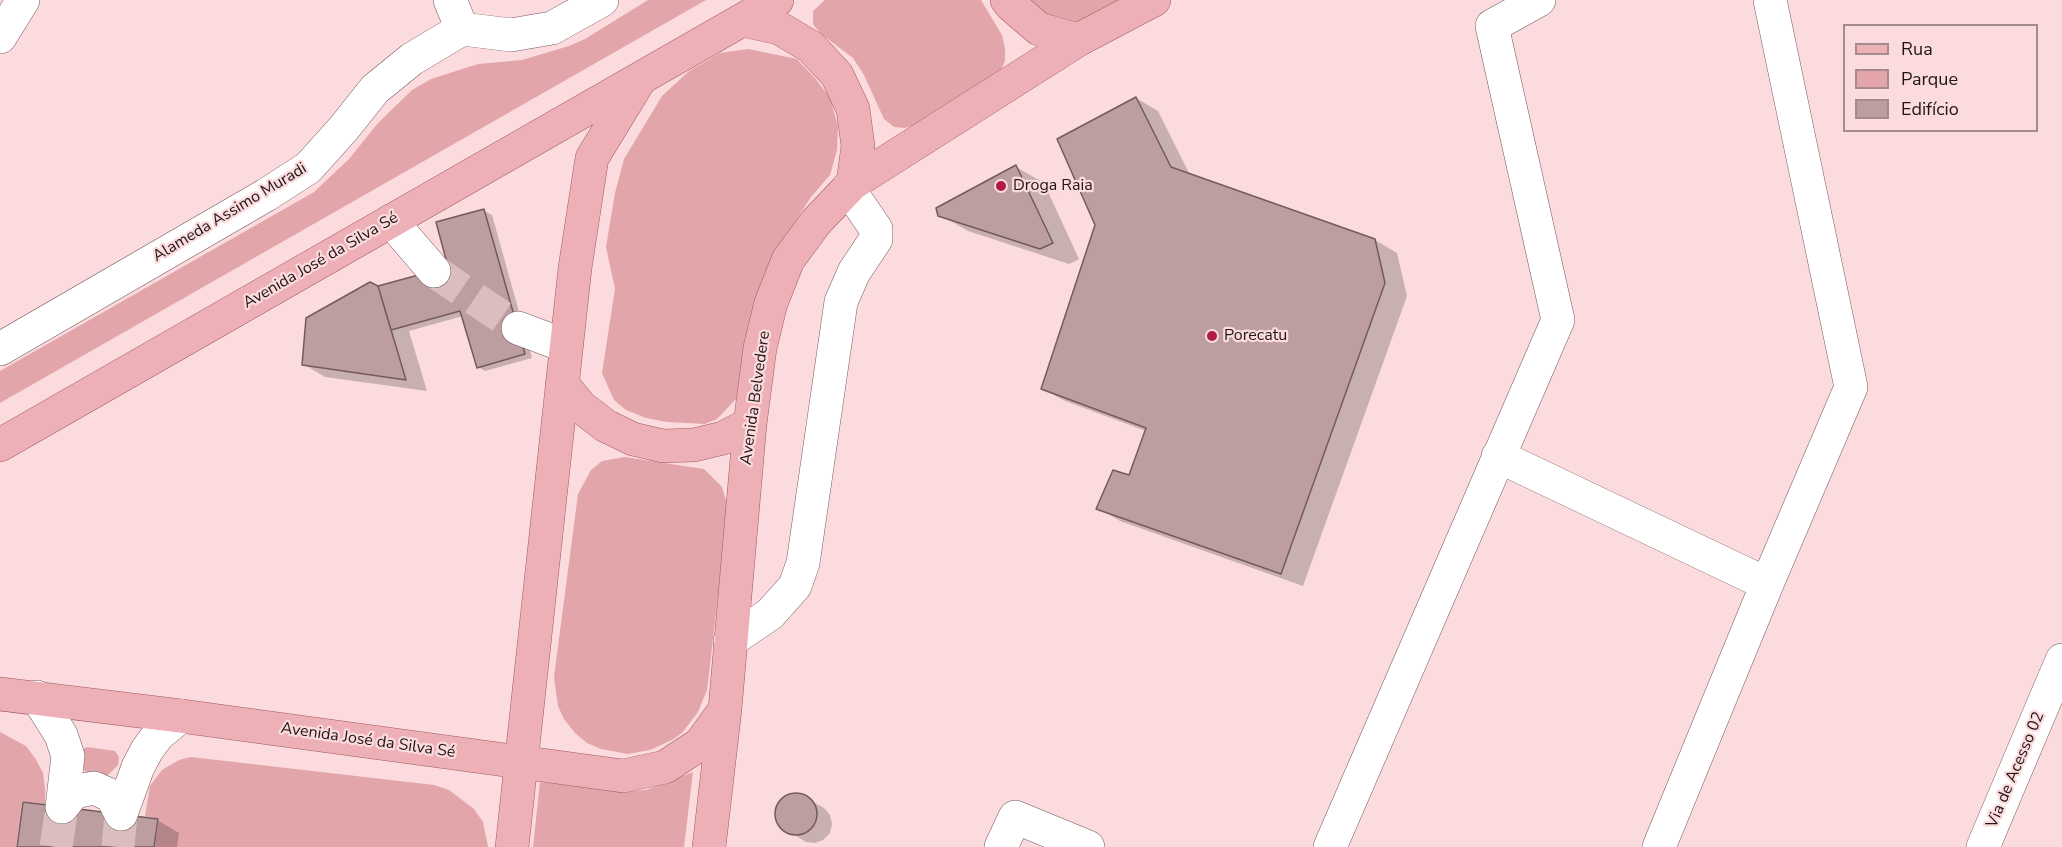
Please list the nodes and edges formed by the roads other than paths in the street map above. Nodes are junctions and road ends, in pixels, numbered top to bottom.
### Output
1 (23, 0) edge
2 (602, 0) edge
3 (777, 0) edge
4 (1007, 0) edge
5 (1154, 0) edge
6 (1539, 0) edge
7 (1770, 0) edge
8 (456, 15) edge
9 (742, 20) junction
10 (0, 37) edge
11 (1078, 40) junction
12 (642, 77) junction
13 (850, 185) junction
14 (391, 221) junction
15 (434, 271) tunnel mouth
16 (518, 328) tunnel mouth
17 (566, 346) junction
18 (0, 349) edge
19 (562, 384) junction
20 (750, 424) junction
21 (2, 445) edge
22 (1498, 456) junction
23 (1767, 584) junction
24 (730, 642) junction
25 (2062, 660) edge
26 (0, 670) edge
27 (0, 694) edge
28 (37, 698) junction
29 (725, 710) junction
30 (181, 716) junction
31 (522, 763) junction
32 (512, 847) edge
33 (709, 847) edge
34 (1001, 847) edge
35 (1088, 847) edge
36 (1330, 847) edge
37 (1659, 847) edge
38 (1983, 847) edge

1 - 10 street
2 - 8 street, Alameda Assimo Muradi
3 - 9 main road
4 - 11 main road
5 - 11 main road, Avenida Belvedere
6 - 22 street
7 - 23 street
8 - 18 street, Alameda Assimo Muradi
9 - 12 main road
9 - 13 main road
11 - 13 main road, Avenida Belvedere
12 - 14 main road, Avenida José da Silva Sé
12 - 17 main road
13 - 20 main road, Avenida Belvedere
13 - 24 street
14 - 15 street
14 - 21 main road, Avenida José da Silva Sé
16 - 17 street
17 - 19 main road
19 - 20 main road
19 - 31 main road
20 - 24 main road, Avenida Belvedere
22 - 23 street
22 - 36 street
23 - 37 street
24 - 29 main road, Avenida Belvedere
25 - 38 street, Via de Acesso 02
26 - 28 main road
27 - 28 main road, Avenida José da Silva Sé
28 - 30 main road, Avenida José da Silva Sé
28 - 30 street
29 - 31 main road, Avenida José da Silva Sé
29 - 33 main road, Avenida Belvedere
30 - 31 main road, Avenida José da Silva Sé
31 - 32 main road
34 - 35 street

